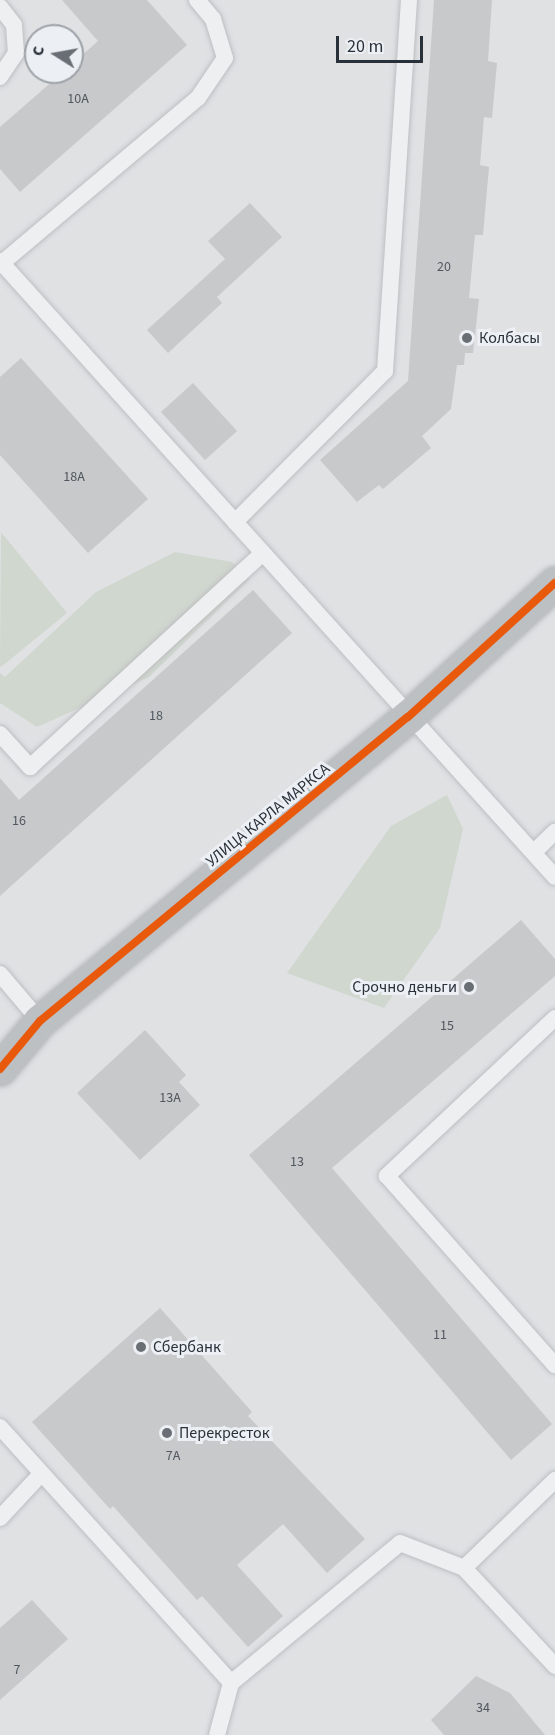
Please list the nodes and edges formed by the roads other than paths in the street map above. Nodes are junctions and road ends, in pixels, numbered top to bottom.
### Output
1 (197, 0) edge
2 (409, 0) edge
3 (0, 7) edge
4 (0, 77) edge
5 (1, 262) edge
6 (235, 522) junction
7 (263, 553) junction
8 (555, 583) edge
9 (408, 717) junction
10 (0, 734) edge
11 (555, 832) edge
12 (534, 852) junction
13 (555, 877) edge
14 (0, 974) edge
15 (555, 1018) edge
16 (40, 1021) junction
17 (0, 1069) edge
18 (555, 1365) edge
19 (0, 1427) edge
20 (41, 1473) junction
21 (555, 1480) edge
22 (0, 1518) edge
23 (464, 1568) junction
24 (555, 1666) edge
25 (231, 1683) junction
26 (216, 1735) edge

1 - 5 lane
2 - 6 lane
3 - 4 lane
5 - 6 lane
6 - 7 lane
7 - 9 lane
7 - 10 lane
8 - 9 street, УЛИЦА КАРЛА МАРКСА
9 - 12 lane
9 - 16 street, УЛИЦА КАРЛА МАРКСА
11 - 12 lane
12 - 13 lane
14 - 16 lane
15 - 18 lane
16 - 17 street, УЛИЦА КАРЛА МАРКСА
19 - 20 lane
20 - 22 lane
20 - 25 lane
21 - 23 lane
23 - 24 lane
23 - 25 lane
25 - 26 lane

